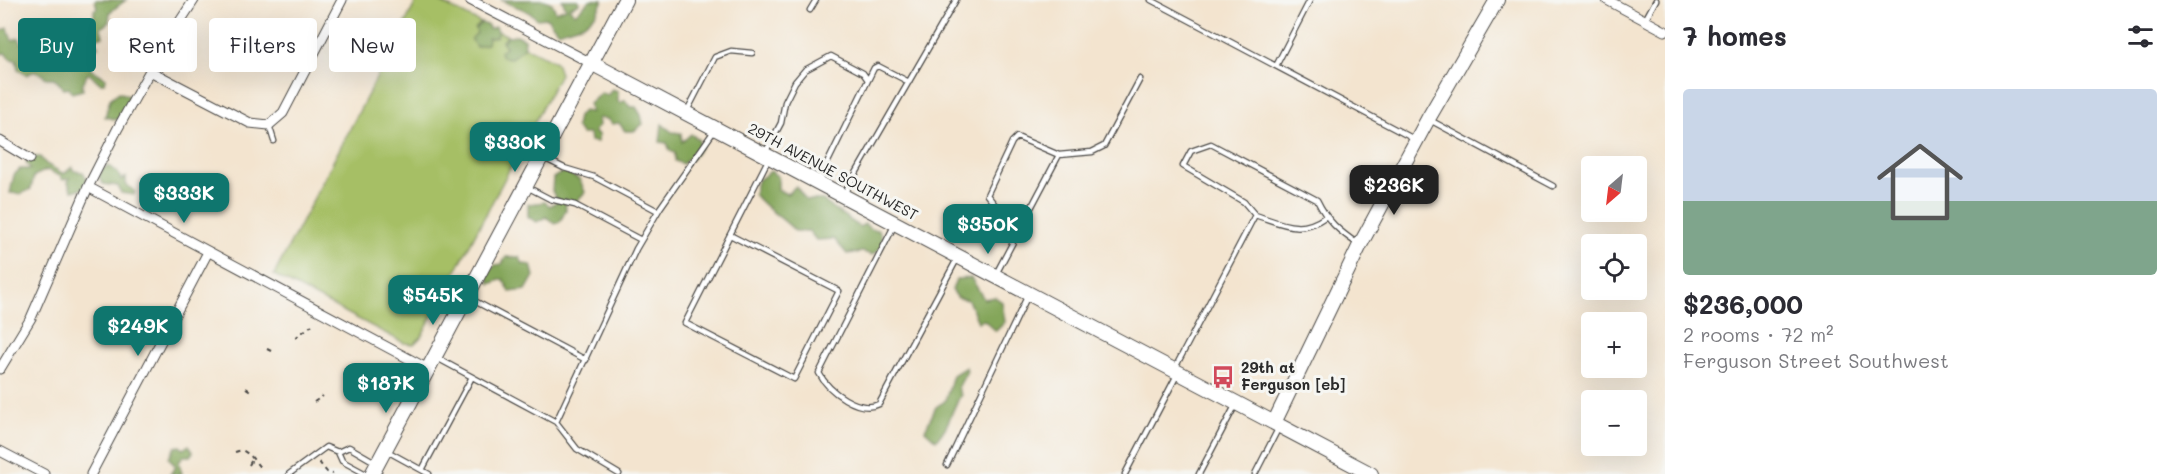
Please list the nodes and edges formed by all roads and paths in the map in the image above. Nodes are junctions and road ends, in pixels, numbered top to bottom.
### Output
1 (194, 0) edge
2 (342, 0) edge
3 (470, 0) edge
4 (625, 0) edge
5 (816, 0) edge
6 (956, 0) edge
7 (1151, 0) edge
8 (1310, 0) edge
9 (1497, 0) edge
10 (1607, 0) edge
11 (1656, 0) edge
12 (810, 10) dead end
13 (183, 18) edge
14 (1645, 20) junction
15 (1665, 31) edge
16 (752, 53) dead end
17 (591, 63) junction
18 (1276, 66) junction
19 (149, 72) edge
20 (152, 72) edge
21 (1140, 79) dead end
22 (868, 80) junction
23 (909, 82) junction
24 (686, 113) junction
25 (1428, 119) junction
26 (269, 125) junction
27 (715, 129) junction
28 (1416, 140) junction
29 (0, 141) edge
30 (274, 141) dead end
31 (1059, 154) junction
32 (767, 156) junction
33 (541, 157) junction
34 (30, 159) dead end
35 (817, 182) junction
36 (1553, 186) dead end
37 (87, 187) junction
38 (525, 187) junction
39 (843, 196) junction
40 (658, 211) junction
41 (1255, 215) junction
42 (1325, 217) junction
43 (895, 223) junction
44 (1017, 232) junction
45 (730, 235) junction
46 (641, 240) junction
47 (1360, 245) junction
48 (208, 252) junction
49 (958, 256) junction
50 (995, 276) junction
51 (1028, 294) junction
52 (466, 297) junction
53 (312, 325) dead end
54 (295, 338) dead end
55 (267, 349) dead end
56 (273, 352) dead end
57 (586, 360) junction
58 (431, 363) junction
59 (0, 369) edge
60 (1176, 372) junction
61 (472, 377) junction
62 (246, 388) dead end
63 (252, 392) dead end
64 (322, 396) dead end
65 (314, 402) dead end
66 (1236, 404) junction
67 (556, 422) junction
68 (1277, 425) junction
69 (385, 450) junction
70 (0, 451) edge
71 (235, 452) dead end
72 (338, 452) junction
73 (253, 458) junction
74 (319, 462) dead end
75 (249, 465) dead end
76 (947, 465) dead end
77 (375, 468) edge
78 (262, 470) dead end
79 (422, 470) junction
80 (326, 473) edge
81 (44, 474) edge
82 (91, 474) edge
83 (289, 474) edge
84 (333, 474) edge
85 (366, 474) edge
86 (429, 474) edge
87 (620, 474) edge
88 (1125, 474) edge
89 (1199, 474) edge
90 (1255, 474) edge
91 (1371, 474) edge

1 - 13 street
2 - 26 street
3 - 17 street, 29TH AVENUE SOUTHWEST
4 - 17 street
5 - 12 lane
6 - 23 lane
7 - 18 lane
8 - 18 lane
9 - 25 street
10 - 14 street
11 - 14 lane
14 - 15 street
16 - 24 lane
17 - 24 street, 29TH AVENUE SOUTHWEST
17 - 33 street
18 - 28 lane
19 - 37 street
20 - 26 street
21 - 31 lane
22 - 23 lane
22 - 32 lane
22 - 35 lane
23 - 39 lane
24 - 27 street, 29TH AVENUE SOUTHWEST
25 - 28 street
25 - 36 lane
26 - 30 lane
27 - 32 street, 29TH AVENUE SOUTHWEST
27 - 40 lane
28 - 47 street
29 - 34 street
31 - 44 lane
31 - 44 lane
32 - 35 street, 29TH AVENUE SOUTHWEST
32 - 45 lane
33 - 38 street
33 - 40 lane
35 - 39 street, 29TH AVENUE SOUTHWEST
37 - 48 street
37 - 59 street
38 - 46 lane
38 - 52 street
39 - 43 street, 29TH AVENUE SOUTHWEST
40 - 46 lane
41 - 42 lane
41 - 42 lane
41 - 60 lane
42 - 47 lane
43 - 49 street, 29TH AVENUE SOUTHWEST
43 - 49 lane
44 - 50 lane
45 - 45 lane
46 - 57 lane
47 - 68 street
48 - 58 street
48 - 82 street
49 - 50 street, 29TH AVENUE SOUTHWEST
50 - 51 street, 29TH AVENUE SOUTHWEST
51 - 60 street, 29TH AVENUE SOUTHWEST
51 - 76 lane
52 - 57 lane
52 - 58 street
53 - 54 path
55 - 56 path
57 - 67 lane
58 - 61 lane
58 - 69 street
60 - 66 street, 29TH AVENUE SOUTHWEST
60 - 88 lane
61 - 67 lane
61 - 79 lane
62 - 63 path
64 - 65 path
66 - 68 street, 29TH AVENUE SOUTHWEST
66 - 89 lane
67 - 87 lane
68 - 90 lane
68 - 91 street, 29TH AVENUE SOUTHWEST
69 - 77 street
69 - 79 lane
70 - 81 street
71 - 73 path
72 - 77 lane
72 - 83 lane
72 - 85 lane
73 - 75 path
73 - 78 path
74 - 80 path
79 - 86 lane
80 - 84 path

